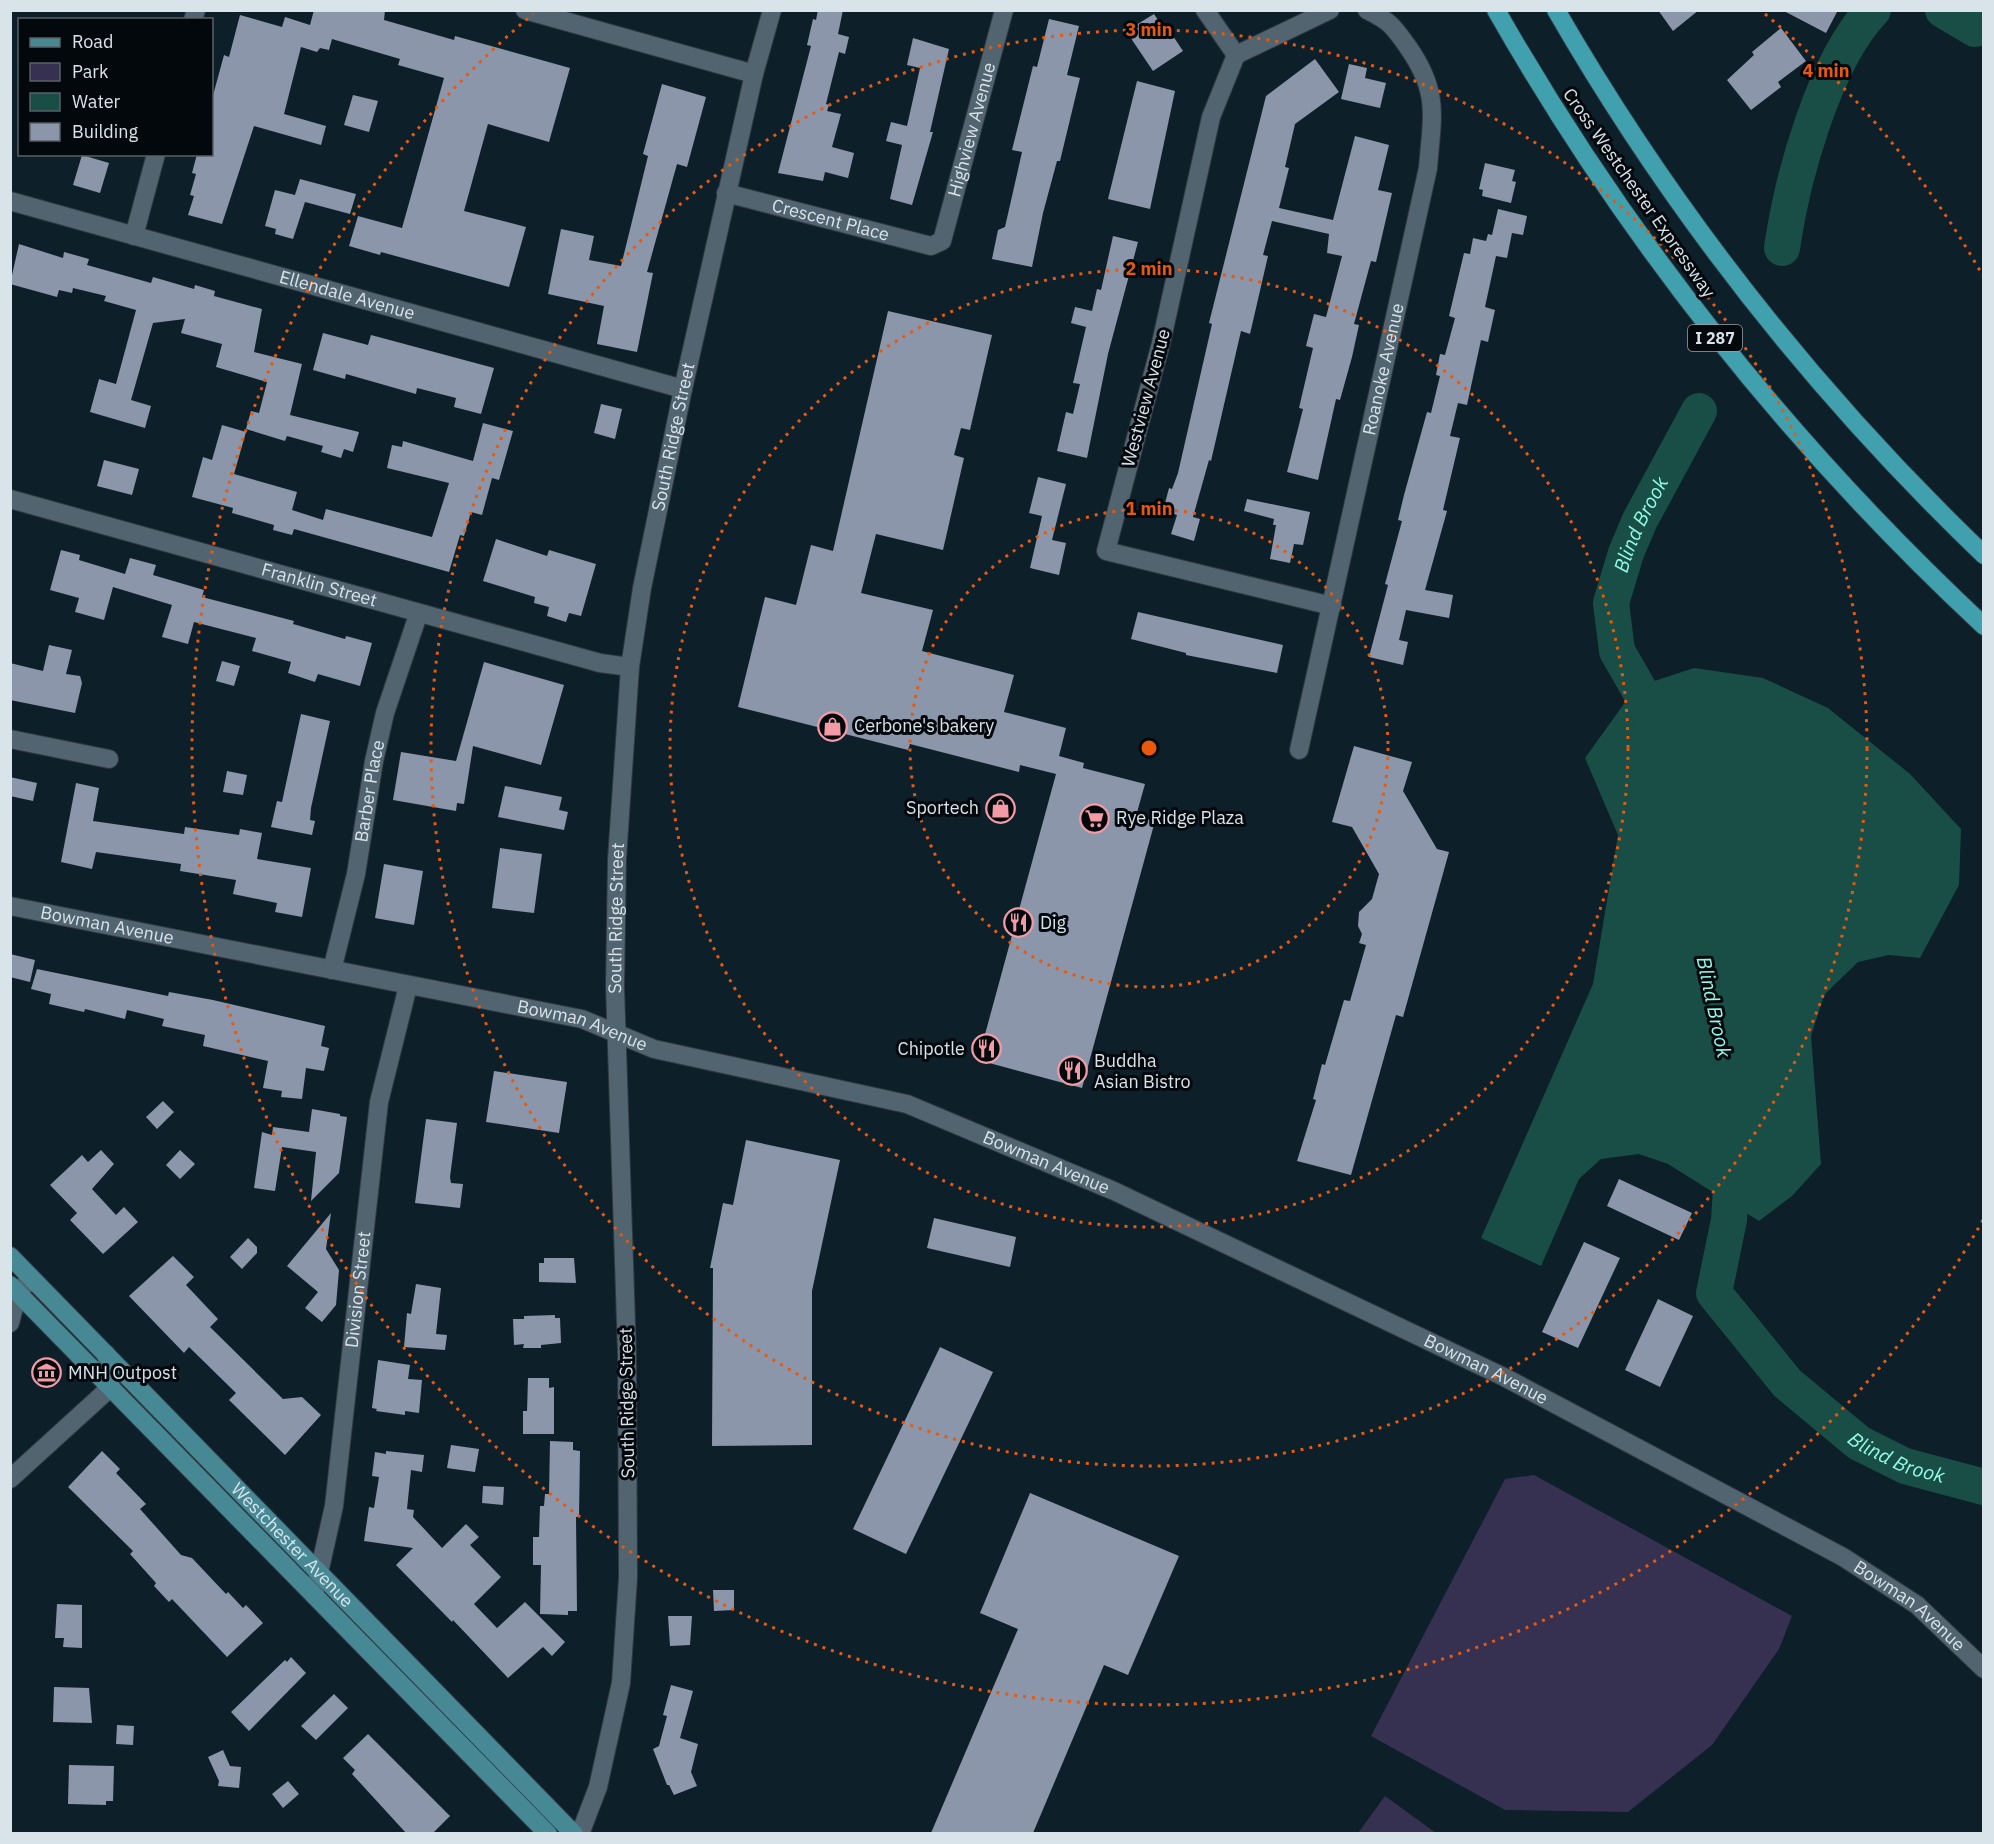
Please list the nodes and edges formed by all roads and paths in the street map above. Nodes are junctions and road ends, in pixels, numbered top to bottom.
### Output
1 (525, 10) edge
2 (772, 10) edge
3 (1004, 10) edge
4 (1205, 10) edge
5 (1330, 10) edge
6 (1367, 10) edge
7 (1496, 10) edge
8 (1556, 10) edge
9 (1236, 55) junction
10 (754, 74) junction
11 (155, 156) edge
12 (726, 193) junction
13 (10, 201) edge
14 (134, 236) junction
15 (934, 244) joint
16 (683, 389) junction
17 (10, 499) edge
18 (1983, 555) edge
19 (1332, 606) junction
20 (418, 615) junction
21 (1983, 626) edge
22 (630, 667) junction
23 (10, 739) edge
24 (1299, 750) dead end
25 (109, 759) dead end
26 (10, 906) edge
27 (332, 970) junction
28 (408, 986) junction
29 (616, 1033) junction
30 (10, 1256) edge
31 (31, 1278) junction
32 (14, 1289) edge
33 (10, 1323) edge
34 (106, 1354) junction
35 (111, 1387) junction
36 (10, 1479) edge
37 (319, 1572) junction
38 (314, 1595) junction
39 (1983, 1669) edge
40 (548, 1833) edge
41 (574, 1833) edge
42 (580, 1833) edge

1 - 10 street
2 - 10 street, South Ridge Street
3 - 15 street, Highview Avenue
4 - 9 street
5 - 9 street
6 - 19 street, Roanoke Avenue
7 - 21 highway, Cross Westchester Expressway / I 287
8 - 18 highway, Cross Westchester Expressway / I 287
9 - 19 street, Westview Avenue
10 - 12 street, South Ridge Street
11 - 14 street
12 - 15 street, Crescent Place
12 - 16 street, South Ridge Street
13 - 14 street, Ellendale Avenue
14 - 16 street, Ellendale Avenue
16 - 22 street, South Ridge Street
17 - 20 street, Franklin Street
19 - 24 street, Roanoke Avenue
20 - 22 street, Franklin Street
20 - 27 street, Barber Place
22 - 29 street, South Ridge Street
23 - 25 street
26 - 27 street, Bowman Avenue
27 - 28 street, Bowman Avenue
28 - 29 street, Bowman Avenue
28 - 37 street, Division Street
29 - 39 street, Bowman Avenue
29 - 42 street, South Ridge Street
30 - 31 main road, Westchester Avenue
31 - 32 street
31 - 34 main road, Westchester Avenue
32 - 33 street
32 - 35 main road, Westchester Avenue
34 - 35 street
34 - 37 main road, Westchester Avenue
35 - 36 street
35 - 38 main road, Westchester Avenue
37 - 38 street, Division Street
37 - 41 main road, Westchester Avenue
38 - 40 main road, Westchester Avenue

